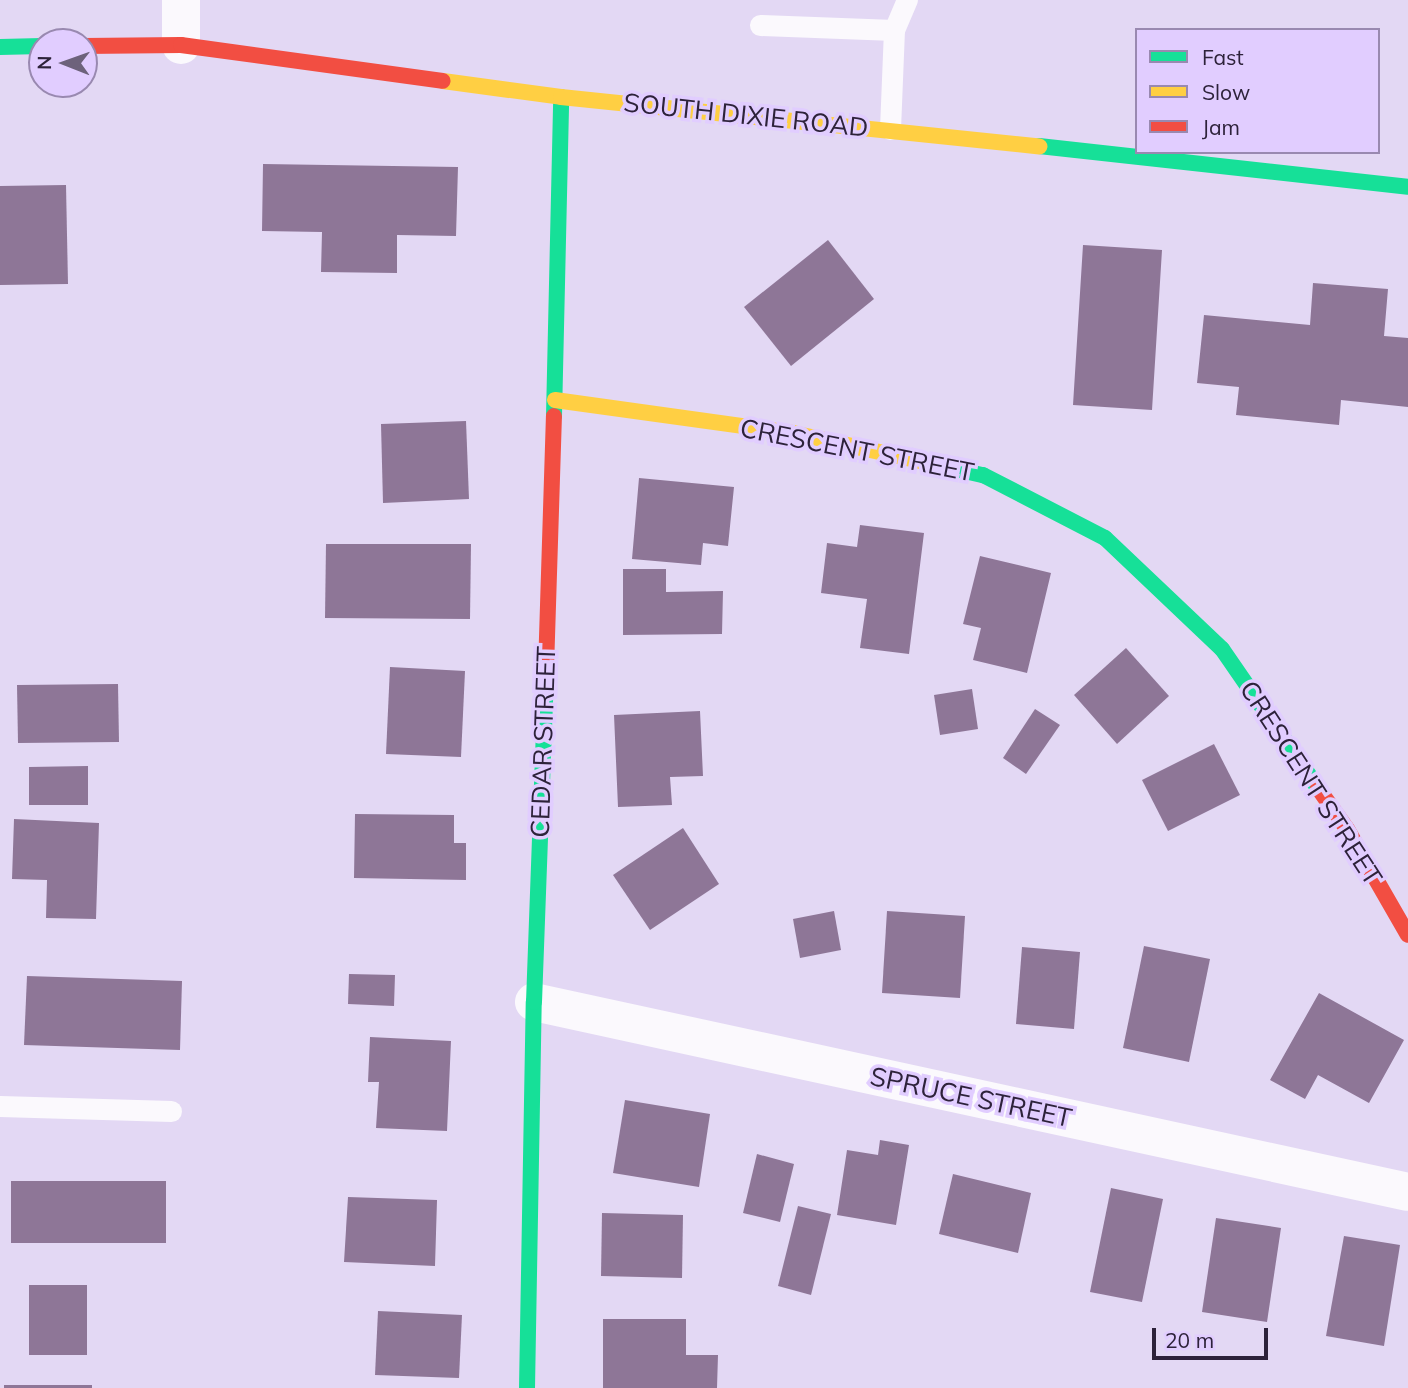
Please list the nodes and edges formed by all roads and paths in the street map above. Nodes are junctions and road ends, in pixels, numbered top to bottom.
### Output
1 (181, 0) edge
2 (907, 0) edge
3 (760, 25) dead end
4 (894, 30) junction
5 (181, 45) junction
6 (28, 46) edge
7 (98, 46) edge
8 (0, 47) edge
9 (561, 97) junction
10 (890, 129) junction
11 (1408, 187) edge
12 (555, 400) junction
13 (1408, 935) edge
14 (534, 1002) junction
15 (0, 1106) edge
16 (171, 1111) dead end
17 (1408, 1192) edge
18 (527, 1388) edge

1 - 5 street
2 - 4 lane
3 - 4 lane
4 - 10 lane
5 - 7 street, SOUTH DIXIE ROAD
5 - 9 street, SOUTH DIXIE ROAD
6 - 8 street
9 - 10 street, SOUTH DIXIE ROAD
9 - 12 street, CEDAR STREET
10 - 11 street, SOUTH DIXIE ROAD
12 - 13 street, CRESCENT STREET
12 - 14 street, CEDAR STREET
14 - 17 street, SPRUCE STREET
14 - 18 street, CEDAR STREET
15 - 16 lane

